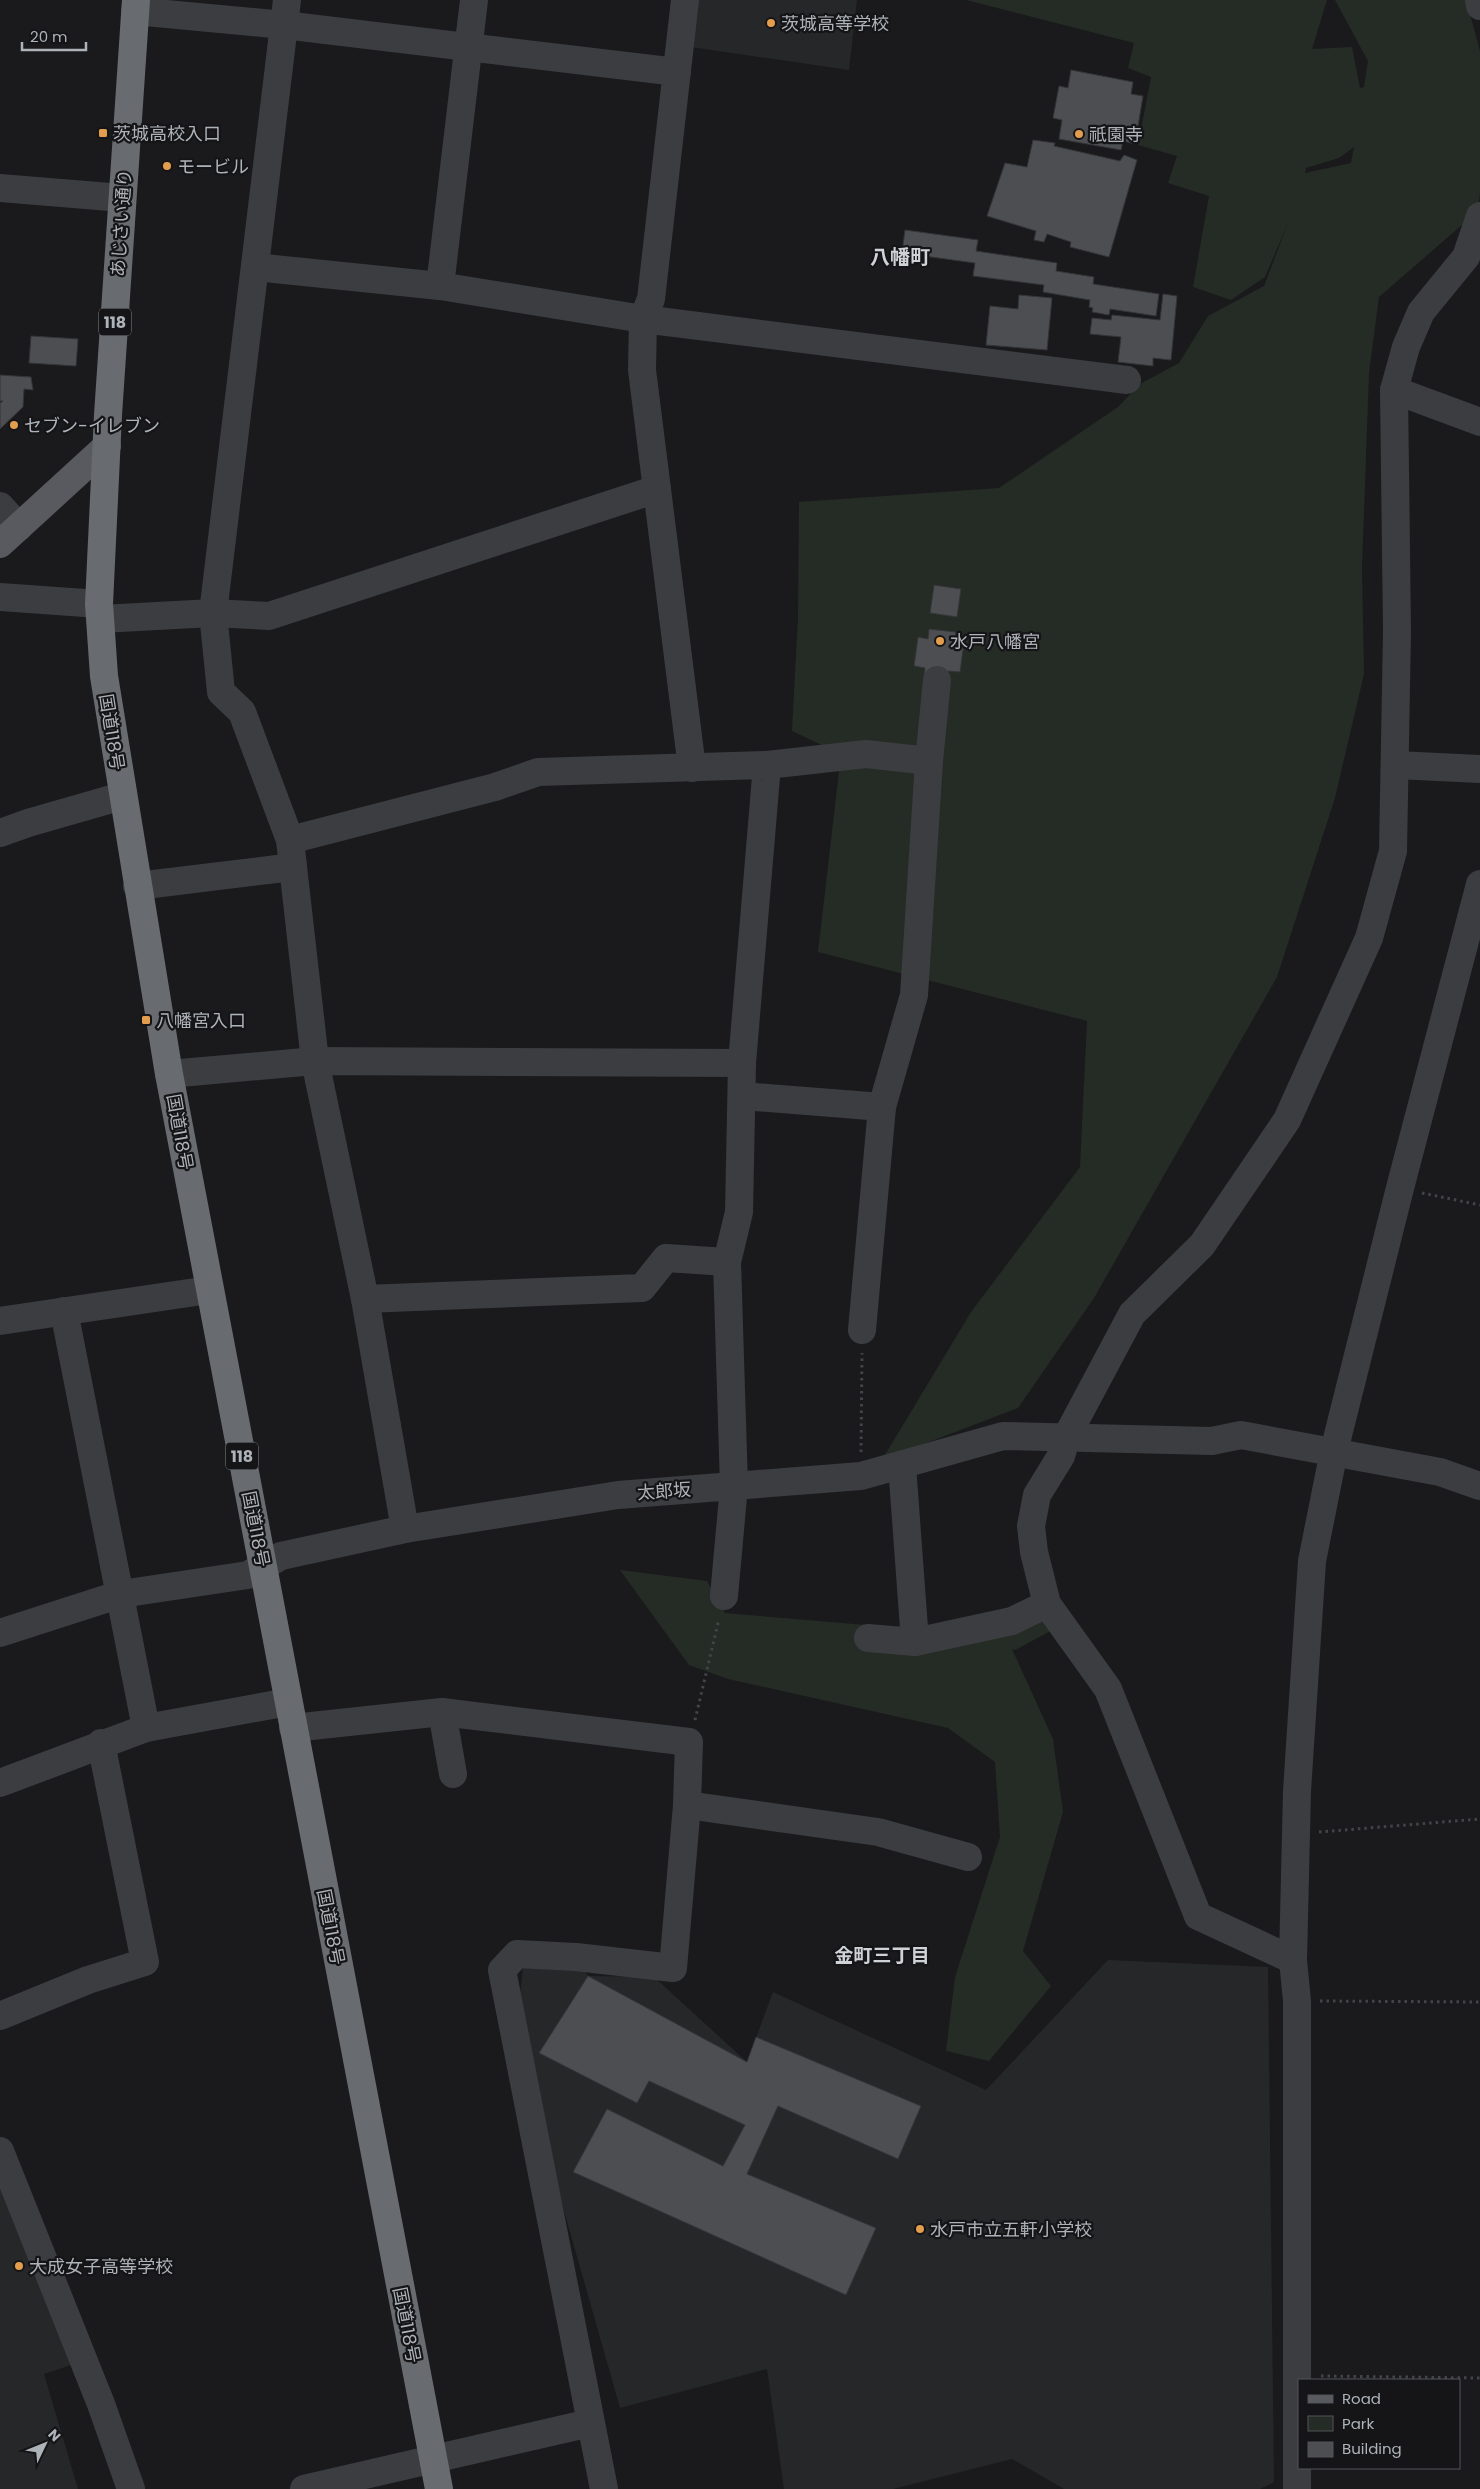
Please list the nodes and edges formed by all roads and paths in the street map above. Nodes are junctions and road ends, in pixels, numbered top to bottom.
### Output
1 (474, 0) edge
2 (685, 0) edge
3 (1479, 0) edge
4 (136, 6) edge
5 (1480, 6) edge
6 (285, 12) edge
7 (468, 47) junction
8 (677, 72) junction
9 (0, 188) edge
10 (122, 198) junction
11 (1480, 216) edge
12 (1473, 259) edge
13 (255, 267) junction
14 (440, 286) junction
15 (643, 319) junction
16 (1127, 380) dead end
17 (1394, 390) junction
18 (1480, 422) edge
19 (107, 446) junction
20 (657, 489) junction
21 (0, 506) edge
22 (10, 535) edge
23 (0, 597) edge
24 (100, 612) junction
25 (213, 613) junction
26 (937, 680) dead end
27 (929, 761) junction
28 (767, 765) junction
29 (1396, 765) junction
30 (692, 768) junction
31 (1480, 769) edge
32 (122, 796) junction
33 (0, 833) edge
34 (290, 840) junction
35 (293, 866) junction
36 (1480, 884) edge
37 (137, 886) junction
38 (315, 1061) junction
39 (742, 1063) junction
40 (169, 1074) junction
41 (742, 1096) junction
42 (882, 1107) junction
43 (1400, 1188) junction
44 (1480, 1205) edge
45 (727, 1262) junction
46 (209, 1290) junction
47 (365, 1299) junction
48 (64, 1311) junction
49 (0, 1320) edge
50 (862, 1330) joint
51 (1067, 1436) junction
52 (1334, 1451) junction
53 (902, 1464) junction
54 (861, 1476) junction
55 (734, 1486) junction
56 (1480, 1486) edge
57 (405, 1529) junction
58 (263, 1566) junction
59 (121, 1594) junction
60 (724, 1596) joint
61 (1047, 1604) junction
62 (0, 1633) edge
63 (868, 1638) dead end
64 (915, 1642) junction
65 (288, 1702) junction
66 (442, 1712) junction
67 (146, 1728) junction
68 (293, 1728) junction
69 (689, 1742) junction
70 (101, 1743) junction
71 (454, 1774) dead end
72 (0, 1783) edge
73 (687, 1805) junction
74 (1480, 1819) edge
75 (1297, 1834) junction
76 (968, 1857) dead end
77 (1293, 1960) junction
78 (1296, 2001) junction
79 (1480, 2002) edge
80 (0, 2016) edge
81 (0, 2151) edge
82 (1296, 2376) junction
83 (1480, 2378) edge
84 (590, 2423) junction
85 (433, 2461) junction
86 (132, 2489) edge
87 (304, 2489) edge
88 (439, 2489) edge
89 (604, 2489) edge
90 (1296, 2489) edge

1 - 7 street
2 - 8 street
3 - 5 street
4 - 6 street
4 - 10 highway, あじさい通り / 118
6 - 7 street
6 - 13 street
7 - 8 street
7 - 14 street
8 - 15 street
9 - 10 street
10 - 19 highway, あじさい通り / 118
11 - 12 street
12 - 17 street
13 - 14 street
13 - 25 street
14 - 15 street
15 - 16 street
15 - 20 street
17 - 18 street
17 - 29 street
19 - 22 main road
19 - 24 highway, 国道118号 / 118
20 - 25 street
20 - 30 street
21 - 22 street
23 - 24 street
24 - 25 street
24 - 32 highway, 国道118号 / 118
25 - 34 street
26 - 27 street
27 - 28 street
27 - 42 street
28 - 30 street
28 - 39 street
29 - 31 street
29 - 51 street
30 - 34 street
32 - 33 street
32 - 37 highway, 国道118号 / 118
34 - 35 street
35 - 37 street
35 - 38 street
36 - 43 street
37 - 40 highway, 国道118号 / 118
38 - 39 street
38 - 40 street
38 - 47 street
39 - 41 street
40 - 46 highway, 国道118号 / 118
41 - 42 street
41 - 45 street
42 - 50 street
43 - 44 path
43 - 52 street
45 - 47 street
45 - 55 street
46 - 48 street
46 - 58 highway, 国道118号 / 118
47 - 57 street
48 - 49 street
48 - 59 street
50 - 54 path
51 - 52 street, 太郎坂
51 - 53 street, 太郎坂
51 - 61 street
52 - 56 street, 太郎坂
52 - 75 street
53 - 54 street, 太郎坂
53 - 64 street
54 - 55 street, 太郎坂
55 - 57 street, 太郎坂
55 - 60 street
57 - 58 street, 太郎坂
58 - 59 street, 太郎坂
58 - 65 highway, 国道118号 / 118
59 - 62 street, 太郎坂
59 - 67 street
60 - 69 path
61 - 64 street
61 - 77 street
63 - 64 street
65 - 67 street
65 - 68 highway, 国道118号 / 118
66 - 68 street
66 - 69 street
66 - 71 street
67 - 70 street
68 - 85 highway, 国道118号 / 118
69 - 73 street
70 - 72 street
70 - 80 street
73 - 76 street
73 - 84 street
74 - 75 path
75 - 77 street
77 - 78 street
78 - 79 path
78 - 82 street
81 - 86 street
82 - 83 path
82 - 90 street
84 - 85 street
84 - 89 street
85 - 87 street
85 - 88 highway, 国道118号 / 118

